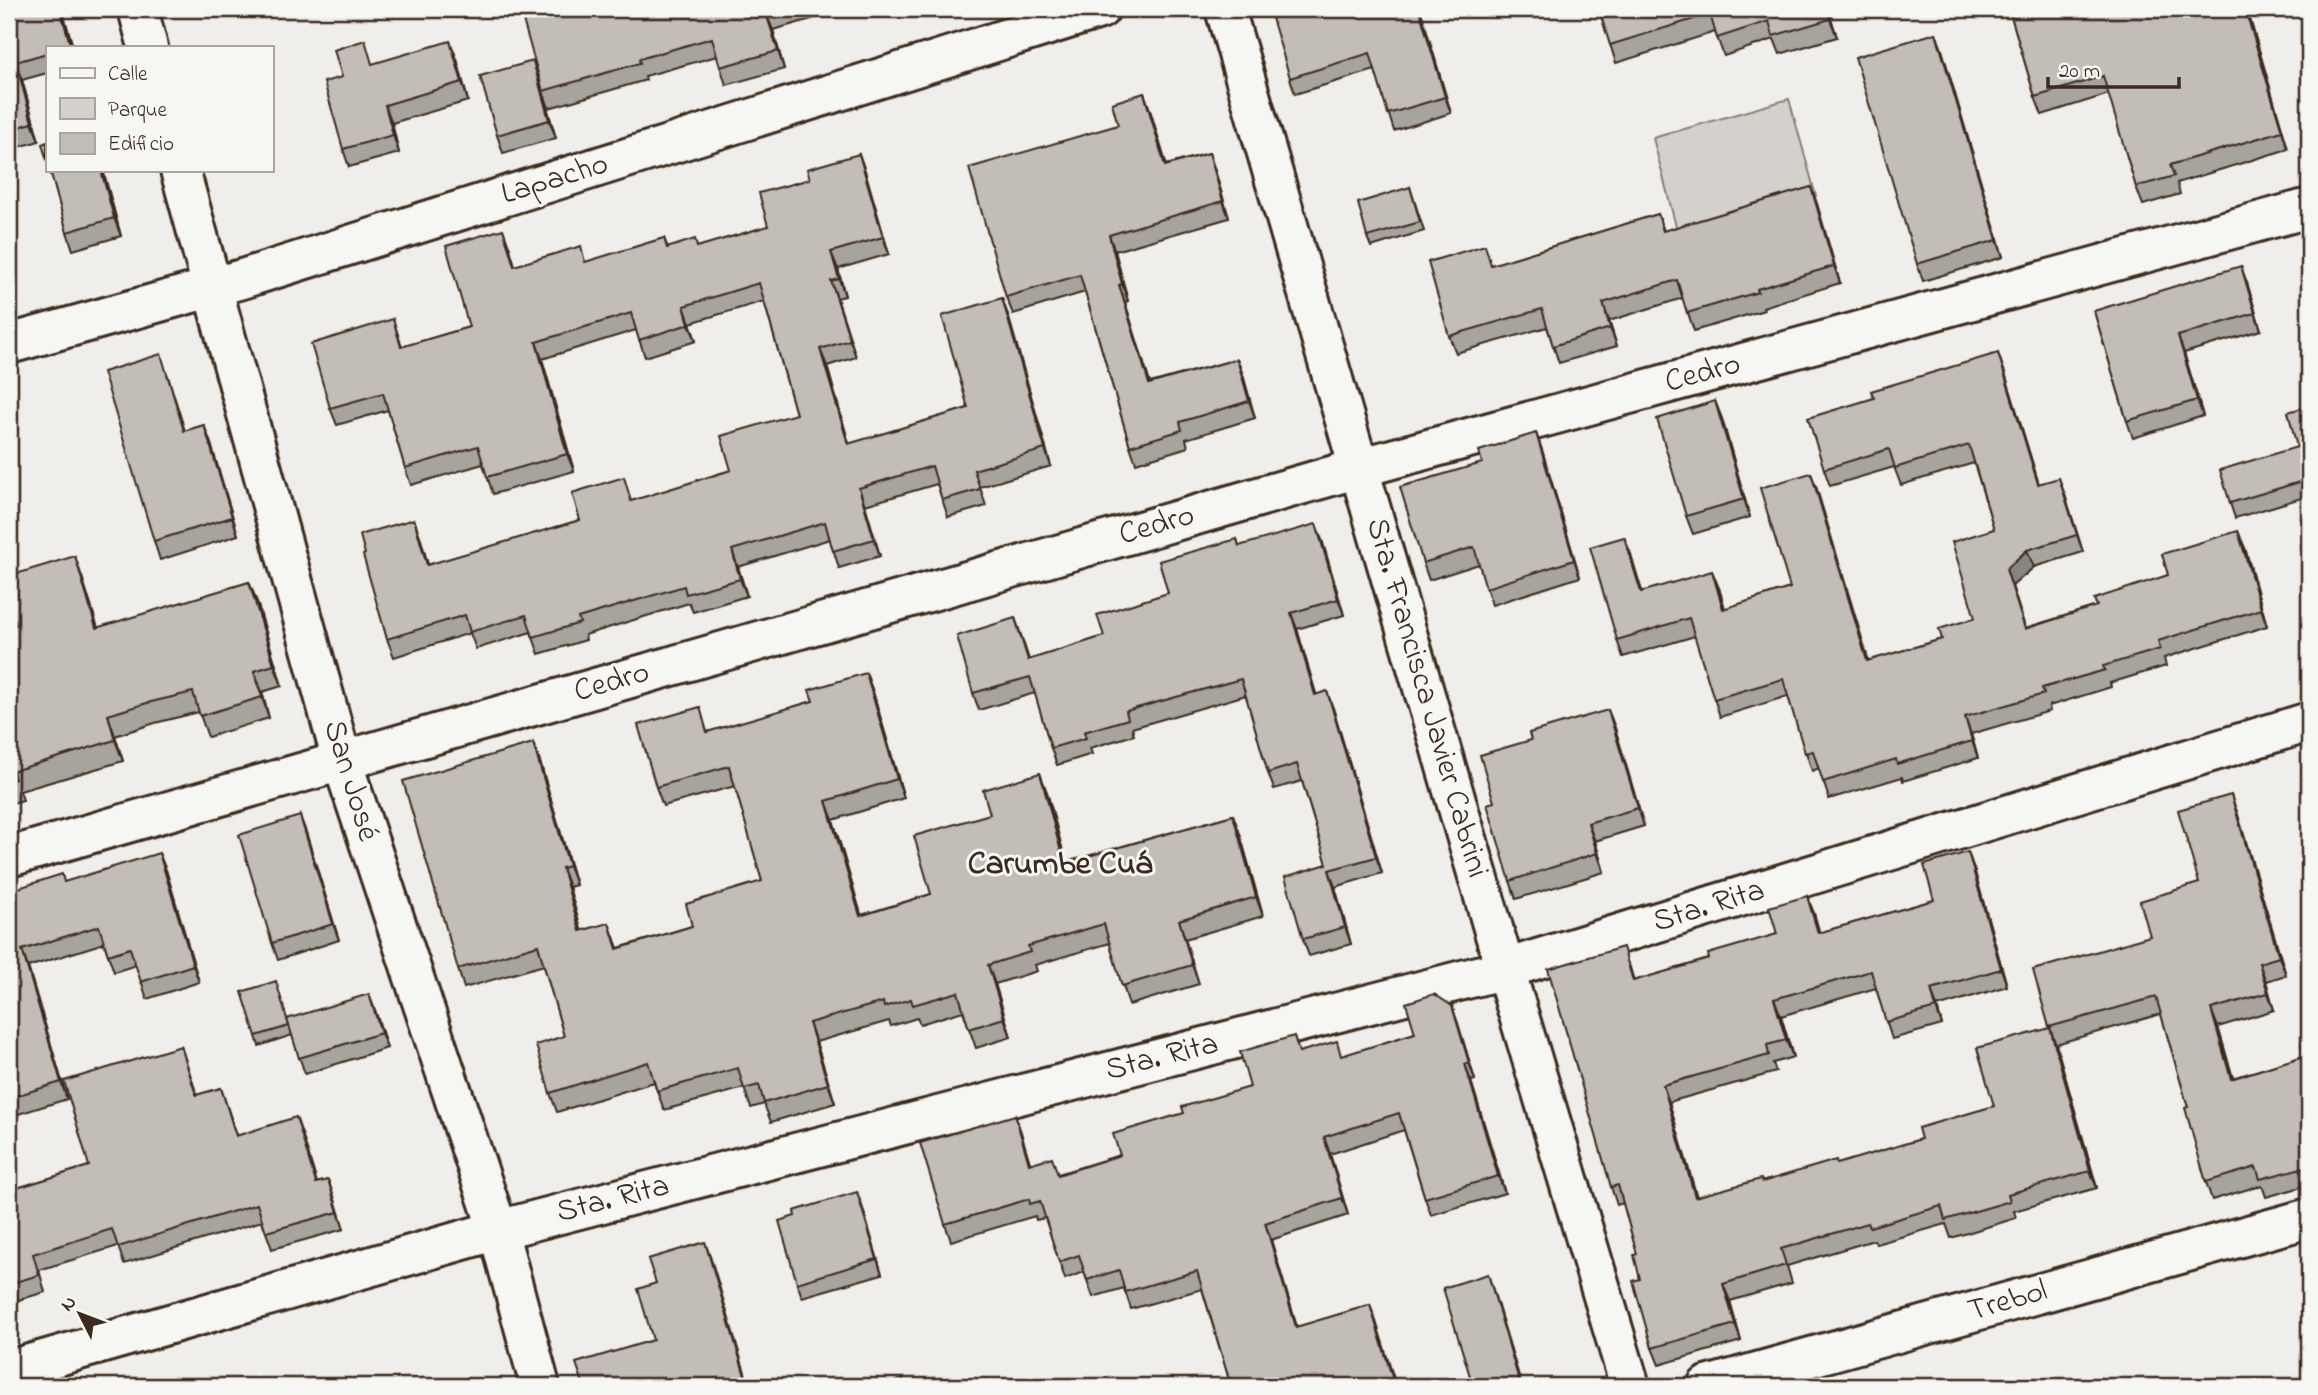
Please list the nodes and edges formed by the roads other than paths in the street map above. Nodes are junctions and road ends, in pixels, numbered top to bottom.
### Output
1 (138, 9) edge
2 (1100, 9) edge
3 (1225, 9) edge
4 (148, 46) edge
5 (181, 172) edge
6 (2309, 208) edge
7 (211, 288) junction
8 (9, 344) edge
9 (1359, 468) junction
10 (2309, 722) edge
11 (342, 761) junction
12 (9, 857) edge
13 (1504, 969) junction
14 (2309, 1218) edge
15 (498, 1230) junction
16 (9, 1370) edge
17 (540, 1386) edge
18 (1630, 1386) edge
19 (1707, 1386) edge

1 - 4 street
2 - 7 street, Lapacho
3 - 9 street, Sta. Francisca Javier Cabrini
5 - 7 street, San José
6 - 9 street, Cedro
7 - 8 street, Lapacho
7 - 11 street, San José
9 - 11 street, Cedro
9 - 13 street, Sta. Francisca Javier Cabrini
10 - 13 street, Sta. Rita
11 - 12 street, Cedro
11 - 15 street, San José
13 - 15 street, Sta. Rita
13 - 18 street, Sta. Francisca Javier Cabrini
14 - 19 street, Trebol
15 - 16 street, Sta. Rita
15 - 17 street, San José

